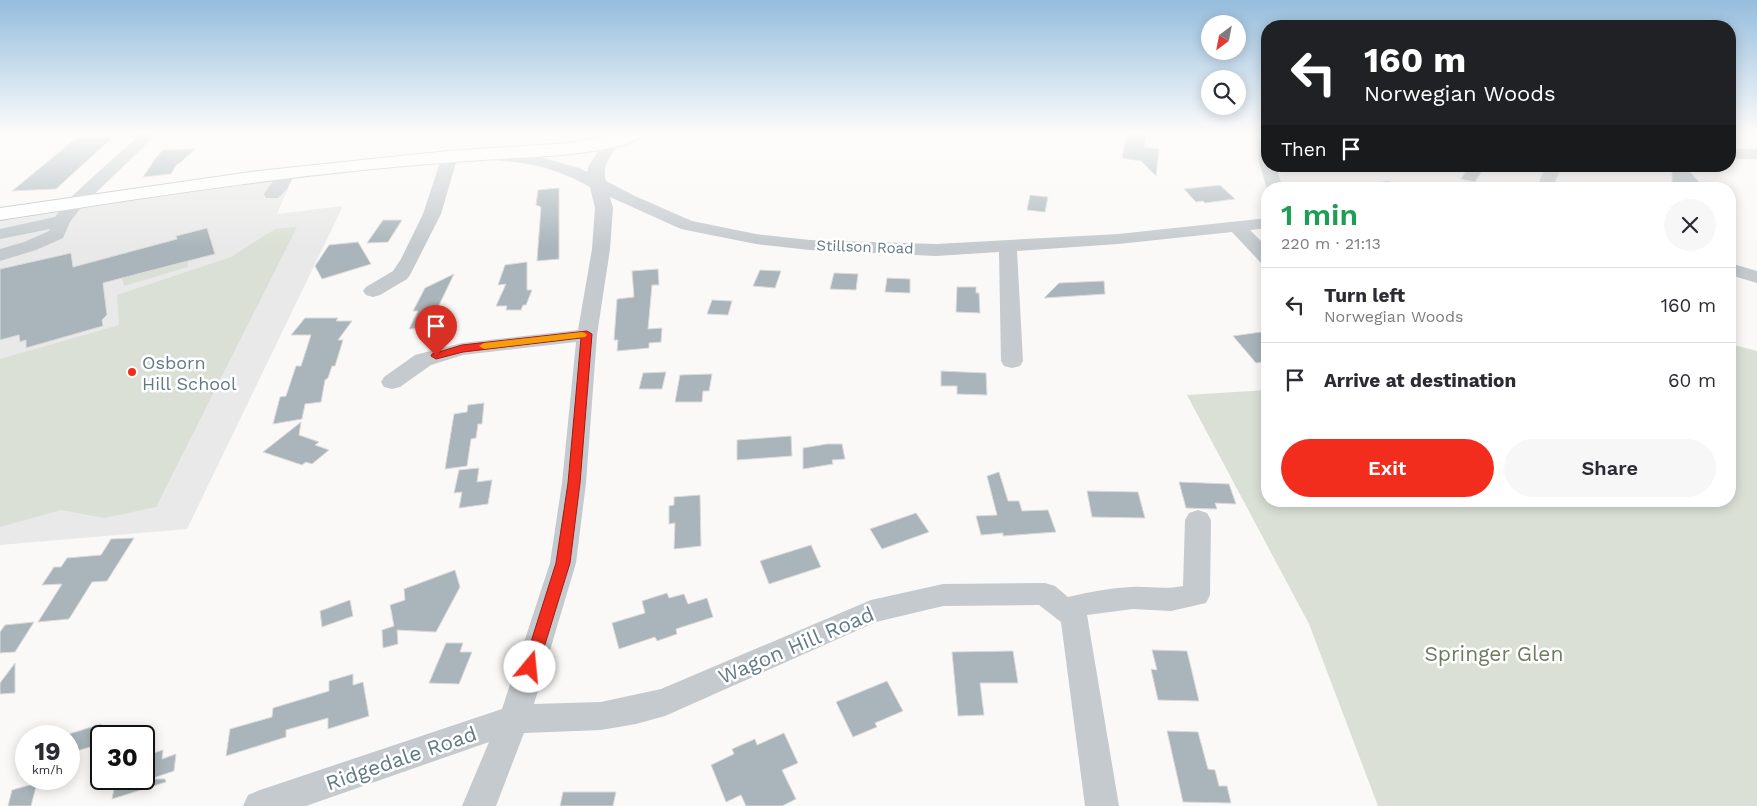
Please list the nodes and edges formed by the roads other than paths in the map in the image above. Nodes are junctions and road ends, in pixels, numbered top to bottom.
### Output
1 (109, 172) edge
2 (308, 172) edge
3 (445, 172) edge
4 (574, 172) edge
5 (596, 172) edge
6 (286, 174) junction
7 (599, 183) junction
8 (272, 194) dead end
9 (77, 201) junction
10 (0, 214) edge
11 (61, 221) junction
12 (1261, 224) edge
13 (1237, 227) junction
14 (0, 234) edge
15 (1008, 245) junction
16 (1261, 252) edge
17 (0, 255) edge
18 (1736, 271) edge
19 (1757, 277) edge
20 (373, 291) dead end
21 (587, 334) junction
22 (1012, 361) dead end
23 (392, 382) dead end
24 (1198, 520) dead end
25 (1069, 613) junction
26 (514, 719) junction
27 (260, 806) edge
28 (479, 806) edge
29 (1102, 806) edge

1 - 9 street
2 - 6 main road, Stillson Road
3 - 20 street
4 - 7 street, Stillson Road
5 - 7 street
6 - 8 street
6 - 9 main road, Stillson Road
7 - 15 street, Stillson Road
7 - 21 street
9 - 10 main road, Stillson Road
9 - 11 street
11 - 14 street
11 - 17 street
12 - 13 street, Stillson Road
13 - 15 street, Stillson Road
13 - 16 street
15 - 22 street
18 - 19 street
21 - 23 street
21 - 26 street
24 - 25 street
25 - 26 street, Wagon Hill Road
25 - 29 street
26 - 27 street, Ridgedale Road
26 - 28 street

